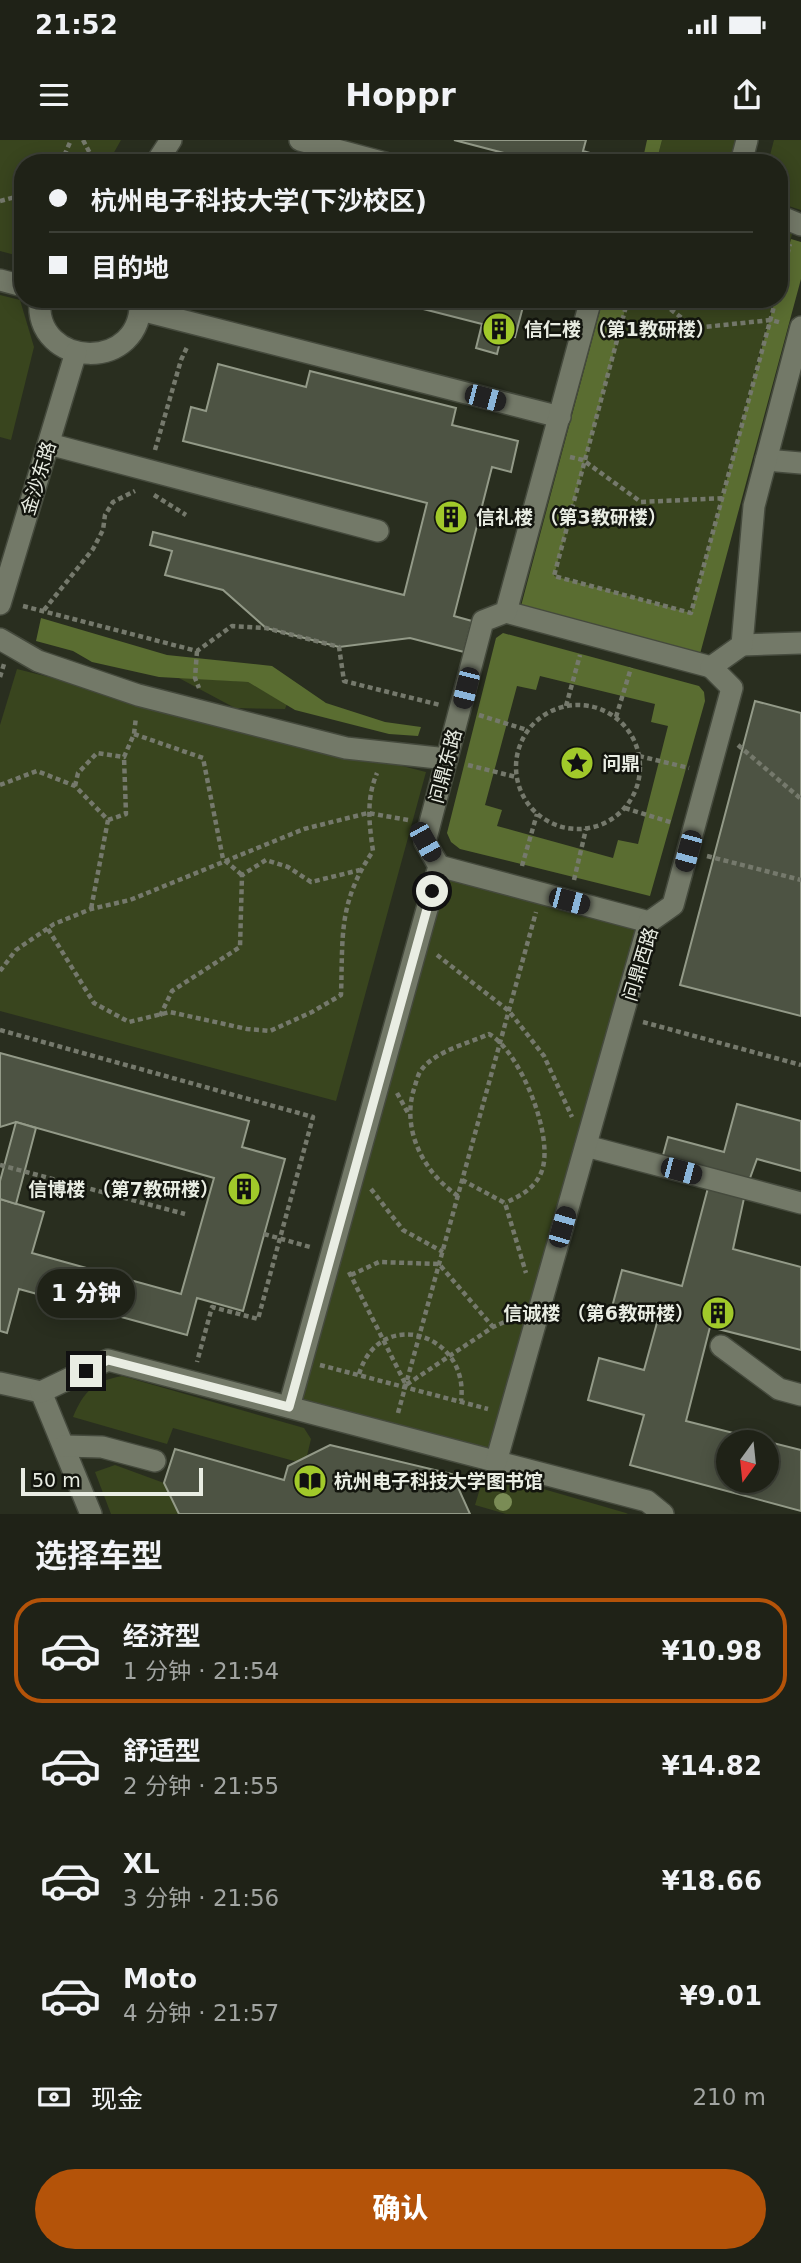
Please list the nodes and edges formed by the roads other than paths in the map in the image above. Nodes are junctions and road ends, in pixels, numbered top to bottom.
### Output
1 (300, 140) edge
2 (352, 154) edge
3 (39, 308) edge
4 (140, 308) edge
5 (152, 308) edge
6 (589, 308) edge
7 (801, 327) edge
8 (76, 352) junction
9 (559, 418) junction
10 (49, 444) junction
11 (766, 460) junction
12 (801, 463) edge
13 (378, 531) dead end
14 (1, 603) edge
15 (506, 612) junction
16 (0, 639) edge
17 (801, 643) edge
18 (742, 645) junction
19 (711, 667) junction
20 (453, 761) junction
21 (439, 866) junction
22 (649, 922) junction
23 (586, 1146) junction
24 (801, 1203) edge
25 (721, 1346) dead end
26 (0, 1382) edge
27 (41, 1392) junction
28 (801, 1395) edge
29 (289, 1407) junction
30 (64, 1446) junction
31 (155, 1461) dead end
32 (496, 1462) junction
33 (92, 1514) edge
34 (663, 1514) edge

1 - 2 street
3 - 8 street
4 - 8 street
5 - 9 street
6 - 9 street
7 - 11 street
8 - 10 street, 金沙东路
9 - 15 street
10 - 13 street
10 - 14 street, 金沙东路
11 - 12 street
11 - 18 street
15 - 19 street
15 - 20 street, 问鼎东路
16 - 20 street
17 - 18 street
18 - 19 street
19 - 22 street, 问鼎西路
20 - 21 street, 问鼎东路
21 - 22 street
21 - 29 street
22 - 23 street, 问鼎西路
23 - 24 street
23 - 32 street, 问鼎西路
25 - 28 street
26 - 27 street
27 - 29 street
27 - 30 street
29 - 32 street
30 - 31 street
30 - 33 street
32 - 34 street

